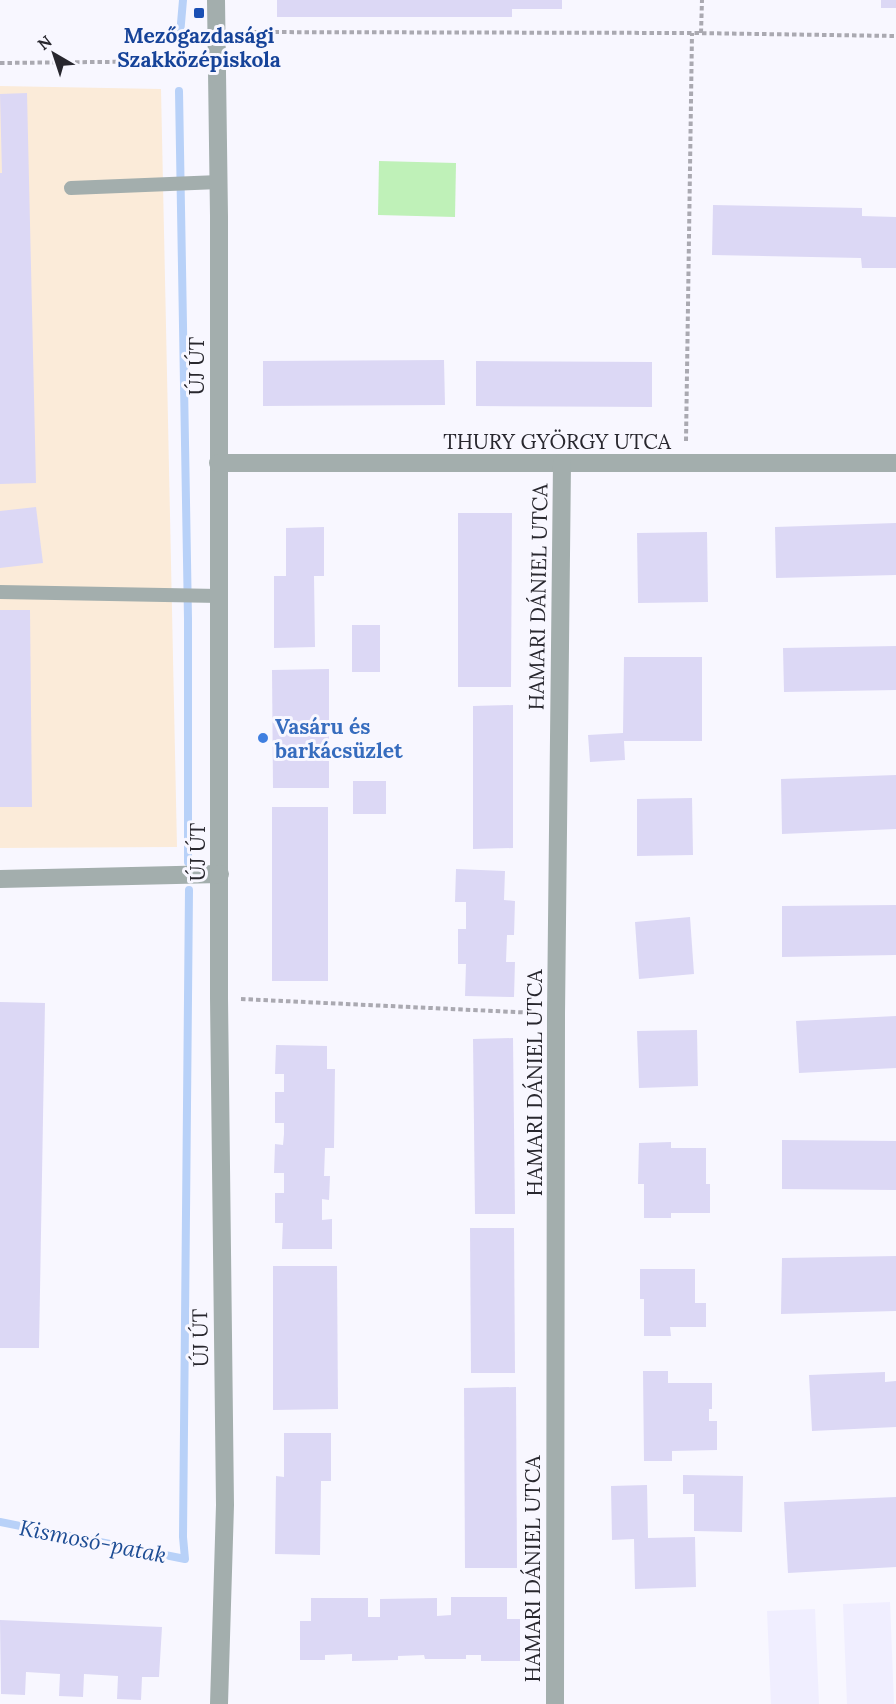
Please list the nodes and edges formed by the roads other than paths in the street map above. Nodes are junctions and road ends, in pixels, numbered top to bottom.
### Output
1 (216, 0) edge
2 (219, 182) junction
3 (71, 188) dead end
4 (562, 463) junction
5 (896, 463) edge
6 (218, 464) junction
7 (0, 592) edge
8 (219, 596) junction
9 (220, 874) junction
10 (0, 879) edge
11 (219, 1704) edge
12 (555, 1704) edge

1 - 2 street, ÚJ ÚT
2 - 3 lane
2 - 6 street, ÚJ ÚT
4 - 5 street, THURY GYÖRGY UTCA
4 - 6 street, THURY GYÖRGY UTCA
4 - 12 street, HAMARI DÁNIEL UTCA
6 - 8 street, ÚJ ÚT
7 - 8 lane
8 - 9 street, ÚJ ÚT
9 - 10 street
9 - 11 street, ÚJ ÚT

